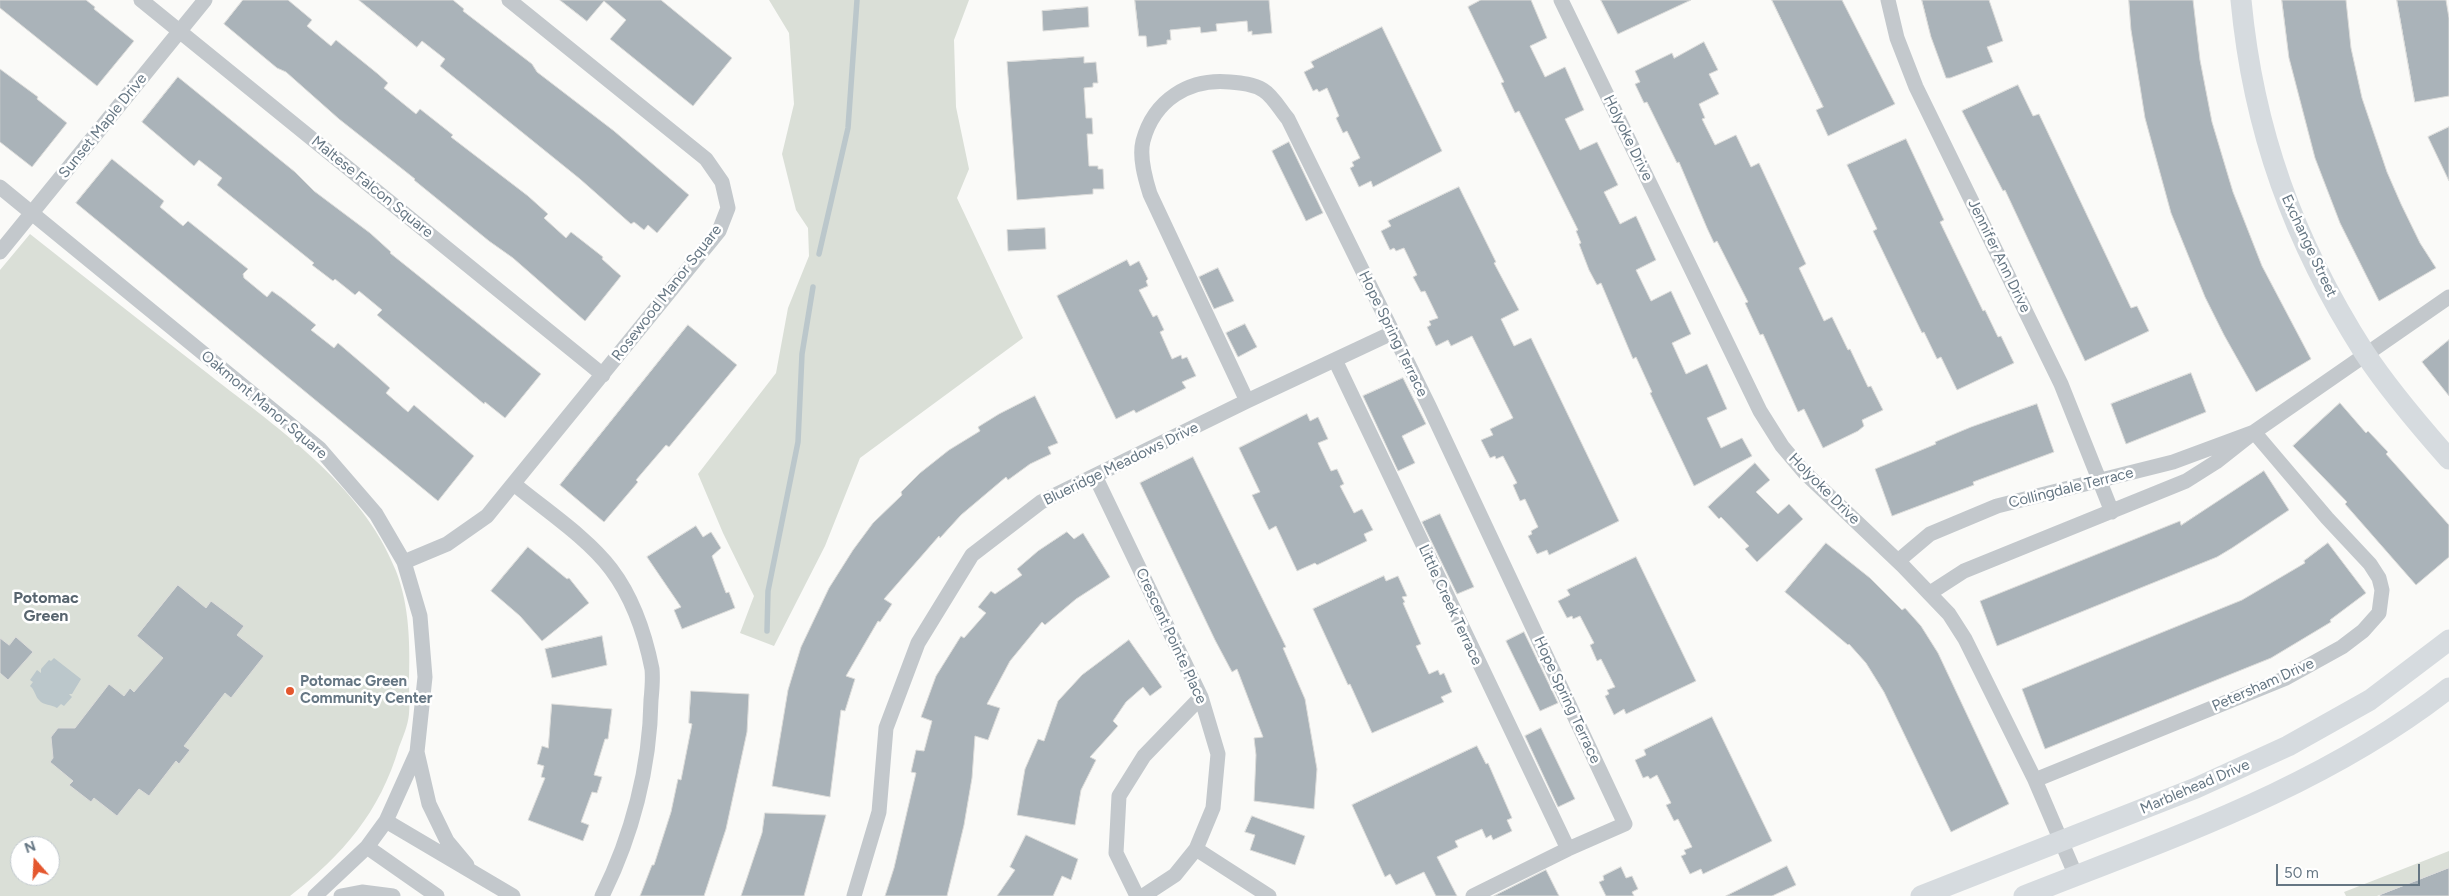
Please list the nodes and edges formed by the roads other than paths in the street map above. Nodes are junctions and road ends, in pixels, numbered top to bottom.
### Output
1 (141, 0) edge
2 (206, 0) edge
3 (509, 0) edge
4 (1561, 0) edge
5 (1888, 0) edge
6 (2241, 0) edge
7 (180, 31) junction
8 (0, 187) edge
9 (32, 213) junction
10 (0, 252) edge
11 (2449, 297) edge
12 (1392, 333) junction
13 (2365, 353) junction
14 (1335, 360) junction
15 (603, 375) junction
16 (1247, 401) junction
17 (2254, 432) junction
18 (2449, 459) edge
19 (1095, 476) junction
20 (2100, 480) junction
21 (514, 484) junction
22 (2112, 512) junction
23 (1898, 561) junction
24 (404, 562) junction
25 (1930, 593) junction
26 (2449, 640) edge
27 (2449, 688) edge
28 (1201, 698) junction
29 (417, 752) junction
30 (2035, 780) junction
31 (382, 826) junction
32 (2062, 840) junction
33 (367, 847) junction
34 (1196, 849) junction
35 (1568, 849) junction
36 (474, 874) junction
37 (2076, 876) junction
38 (315, 896) edge
39 (341, 896) edge
40 (393, 896) edge
41 (437, 896) edge
42 (514, 896) edge
43 (602, 896) edge
44 (854, 896) edge
45 (1138, 896) edge
46 (1144, 896) edge
47 (1269, 896) edge
48 (1473, 896) edge
49 (1921, 896) edge
50 (2024, 896) edge

1 - 7 street, Maltese Falcon Square
2 - 7 street, Sunset Maple Drive
3 - 15 street, Rosewood Manor Square
4 - 23 street, Holyoke Drive
5 - 20 street, Jennifer Ann Drive
6 - 13 street, Exchange Street
7 - 9 street, Sunset Maple Drive
7 - 15 street, Maltese Falcon Square
8 - 9 street, Oakmont Manor Square
9 - 10 street, Sunset Maple Drive
9 - 24 street, Oakmont Manor Square
11 - 13 street, Collingdale Terrace
12 - 14 street, Blueridge Meadows Drive
12 - 16 street, Hope Spring Terrace
12 - 35 street, Hope Spring Terrace
13 - 17 street, Collingdale Terrace
13 - 18 street, Exchange Street
14 - 16 street, Blueridge Meadows Drive
14 - 35 street, Little Creek Terrace
15 - 21 street, Rosewood Manor Square
16 - 19 street, Blueridge Meadows Drive
17 - 20 street, Collingdale Terrace
17 - 22 street, Collingdale Terrace
17 - 30 street, Petersham Drive
19 - 28 street, Crescent Pointe Place
19 - 44 street, Blueridge Meadows Drive
20 - 22 street, Jennifer Ann Drive
20 - 23 street, Collingdale Terrace
21 - 24 street, Rosewood Manor Square
21 - 43 street
22 - 25 street, Collingdale Terrace
23 - 25 street, Holyoke Drive
24 - 29 street, Oakmont Manor Square
25 - 30 street, Holyoke Drive
26 - 32 street, Marblehead Drive
27 - 37 street
28 - 34 street, Crescent Pointe Place
28 - 45 street
29 - 31 street, Oakmont Manor Square
29 - 36 street
30 - 32 street, Holyoke Drive
31 - 33 street, Oakmont Manor Square
31 - 36 street
32 - 37 street, Holyoke Drive
32 - 49 street, Marblehead Drive
33 - 38 street, Oakmont Manor Square
33 - 41 street
34 - 46 street, Crescent Pointe Place
34 - 47 street
35 - 48 street, Hope Spring Terrace
36 - 42 street
37 - 50 street
39 - 40 street

